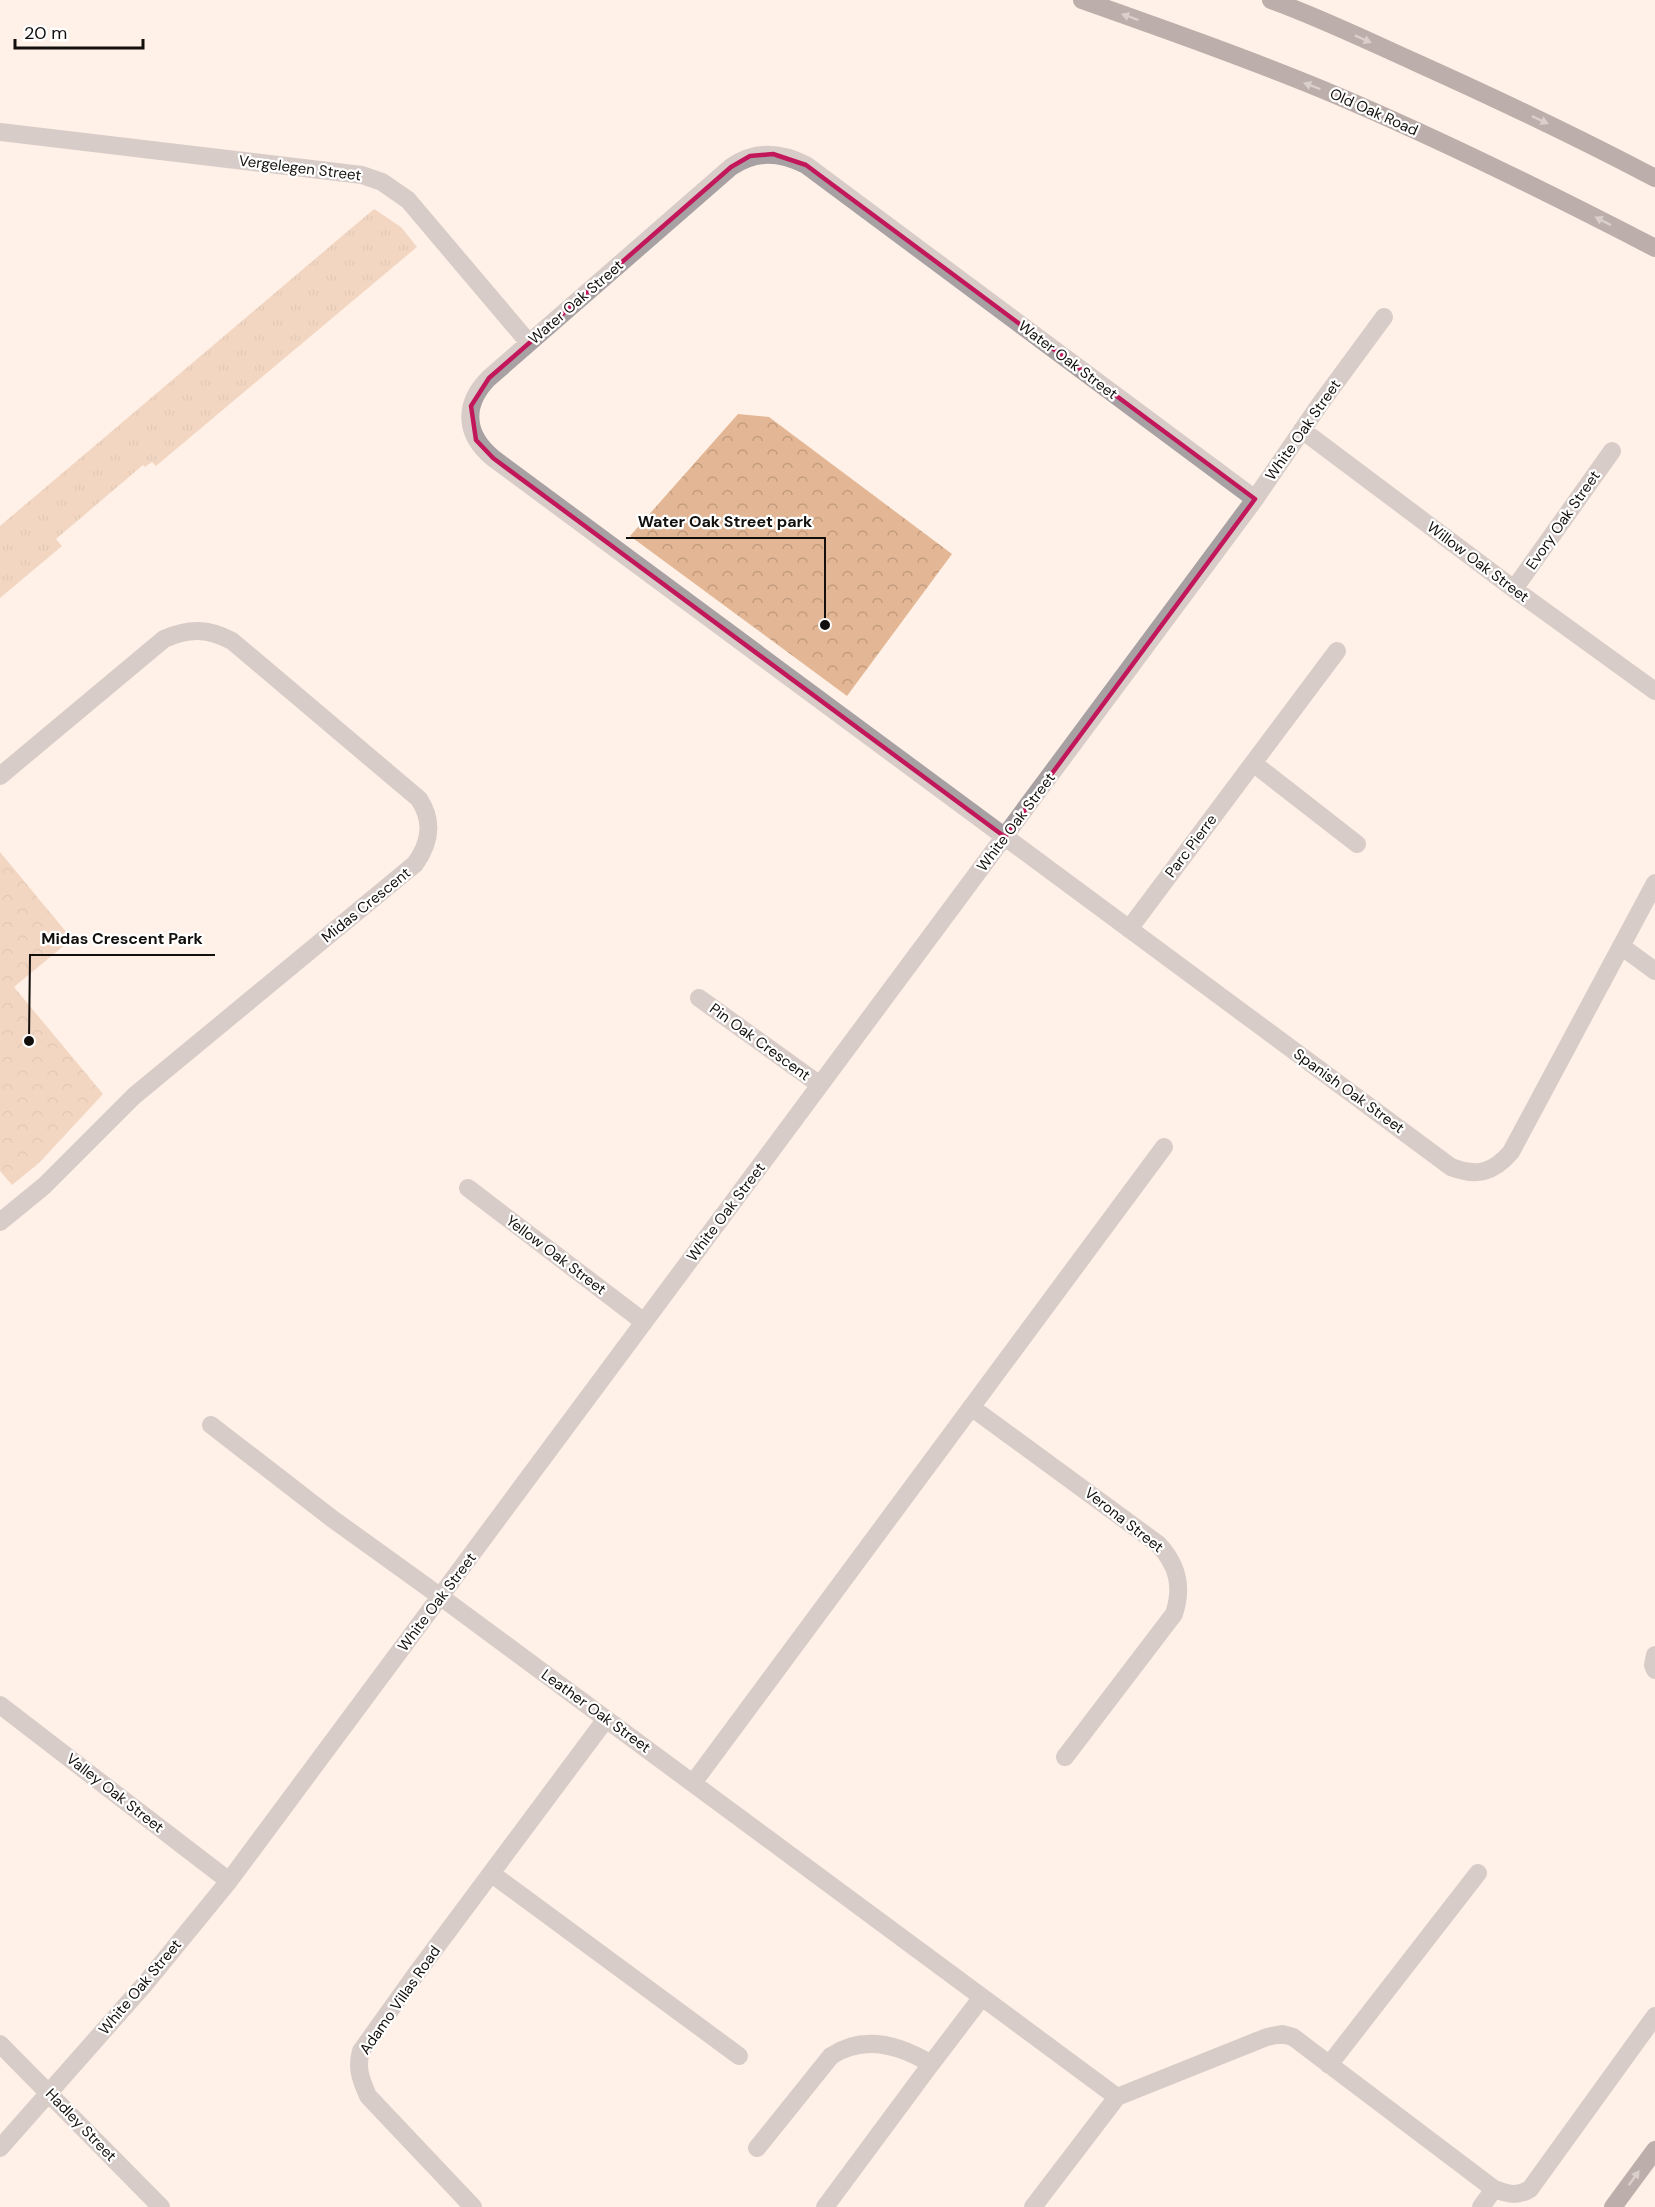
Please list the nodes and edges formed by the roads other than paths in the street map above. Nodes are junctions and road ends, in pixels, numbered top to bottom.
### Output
1 (1082, 0) edge
2 (1270, 0) edge
3 (0, 132) edge
4 (1655, 178) edge
5 (1655, 248) edge
6 (1384, 317) dead end
7 (529, 343) junction
8 (1302, 430) junction
9 (1612, 451) dead end
10 (1255, 499) junction
11 (1514, 589) junction
12 (1337, 651) dead end
13 (1655, 691) edge
14 (1253, 763) junction
15 (0, 776) edge
16 (1005, 837) junction
17 (1358, 844) dead end
18 (1655, 883) edge
19 (1130, 929) junction
20 (1621, 946) junction
21 (1655, 971) edge
22 (699, 998) dead end
23 (820, 1085) junction
24 (1164, 1147) dead end
25 (468, 1188) dead end
26 (0, 1222) edge
27 (644, 1322) junction
28 (971, 1407) junction
29 (212, 1425) dead end
30 (441, 1597) junction
31 (1655, 1655) edge
32 (1655, 1670) edge
33 (0, 1705) edge
34 (606, 1719) junction
35 (1065, 1757) dead end
36 (693, 1783) junction
37 (1478, 1873) dead end
38 (492, 1874) junction
39 (229, 1881) junction
40 (982, 1997) junction
41 (1655, 2016) edge
42 (0, 2044) edge
43 (738, 2056) dead end
44 (931, 2064) junction
45 (1329, 2065) junction
46 (50, 2093) junction
47 (1117, 2097) junction
48 (0, 2148) edge
49 (757, 2148) dead end
50 (1655, 2150) edge
51 (1494, 2189) junction
52 (161, 2207) edge
53 (473, 2207) edge
54 (825, 2207) edge
55 (1033, 2207) edge
56 (1481, 2207) edge
57 (1613, 2207) edge

5 -> 1 main road, Old Oak Road
2 -> 4 main road
3 - 7 street, Vergelegen Street
6 - 8 street, White Oak Street
7 - 10 street, Water Oak Street
7 - 16 street, Water Oak Street
8 - 10 street, White Oak Street
8 - 11 street, Willow Oak Street
9 - 11 street, Evory Oak Street
10 - 16 street, White Oak Street
11 - 13 street, Willow Oak Street
12 - 14 street, Parc Pierre
14 - 17 street
14 - 19 street, Parc Pierre
15 - 26 street, Midas Crescent
16 - 19 street, Spanish Oak Street
16 - 23 street, White Oak Street
18 - 20 street, Spanish Oak Street
19 - 20 street, Spanish Oak Street
20 - 21 street
22 - 23 street, Pin Oak Crescent
23 - 27 street, White Oak Street
24 - 28 street
25 - 27 street, Yellow Oak Street
27 - 30 street, White Oak Street
28 - 35 street, Verona Street
28 - 36 street
29 - 30 street, Leather Oak Street
30 - 34 street, Leather Oak Street
30 - 39 street, White Oak Street
31 - 32 street
33 - 39 street, Valley Oak Street
34 - 36 street, Leather Oak Street
34 - 38 street, Adamo Villas Road
36 - 40 street, Leather Oak Street
37 - 45 street
38 - 43 street
38 - 53 street, Adamo Villas Road
39 - 46 street, White Oak Street
40 - 44 street
40 - 47 street, Leather Oak Street
41 - 51 street
42 - 46 street, Hadley Street
44 - 49 street
44 - 54 street
45 - 47 street
45 - 51 street
46 - 48 street, White Oak Street
46 - 52 street, Hadley Street
47 - 55 street
57 -> 50 main road
51 - 56 street

